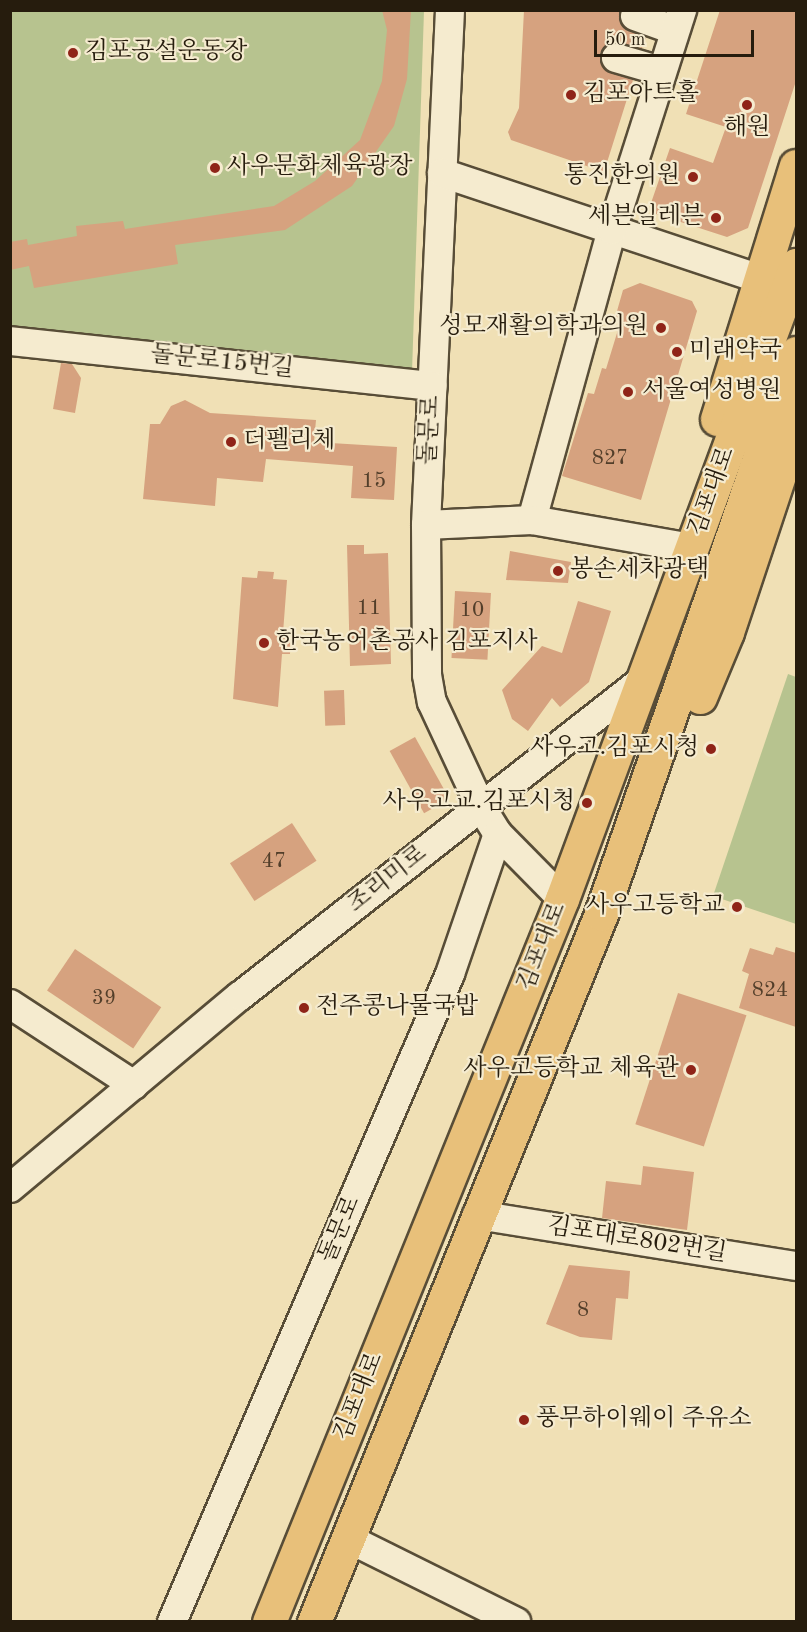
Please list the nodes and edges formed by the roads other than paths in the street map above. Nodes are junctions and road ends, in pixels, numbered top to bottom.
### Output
1 (450, 10) edge
2 (635, 16) dead end
3 (673, 19) edge
4 (616, 58) dead end
5 (651, 68) dead end
6 (796, 166) edge
7 (442, 173) junction
8 (612, 230) junction
9 (796, 265) edge
10 (760, 279) junction
11 (10, 341) edge
12 (796, 353) edge
13 (433, 386) junction
14 (796, 425) edge
15 (532, 520) junction
16 (426, 525) junction
17 (679, 546) junction
18 (647, 669) junction
19 (481, 807) junction
20 (498, 834) junction
21 (562, 899) junction
22 (601, 914) junction
23 (10, 1004) edge
24 (134, 1085) junction
25 (10, 1188) edge
26 (477, 1215) junction
27 (796, 1266) edge
28 (348, 1538) junction
29 (172, 1622) edge
30 (269, 1622) edge
31 (314, 1622) edge
32 (516, 1622) edge

1 - 7 street, 돌문로
2 - 3 street
3 - 8 street
4 - 5 street
6 - 10 main road
7 - 8 street
7 - 13 street, 돌문로
8 - 10 street
8 - 15 street
9 - 18 main road, 김포대로
10 - 17 main road
11 - 13 street, 돌문로15번길
12 - 22 main road, 김포대로
13 - 16 street, 돌문로
14 - 22 main road
15 - 16 street
15 - 17 street
16 - 19 street, 돌문로
17 - 18 main road
18 - 19 street, 조리미로
18 - 21 main road, 김포대로
19 - 20 street, 돌문로
19 - 24 street, 조리미로
20 - 21 street, 돌문로
20 - 29 street, 돌문로
21 - 30 main road, 김포대로
22 - 26 main road, 김포대로
23 - 24 street
24 - 25 street, 조리미로
26 - 27 street, 김포대로802번길
26 - 28 main road, 김포대로
28 - 31 main road, 김포대로
28 - 32 street

